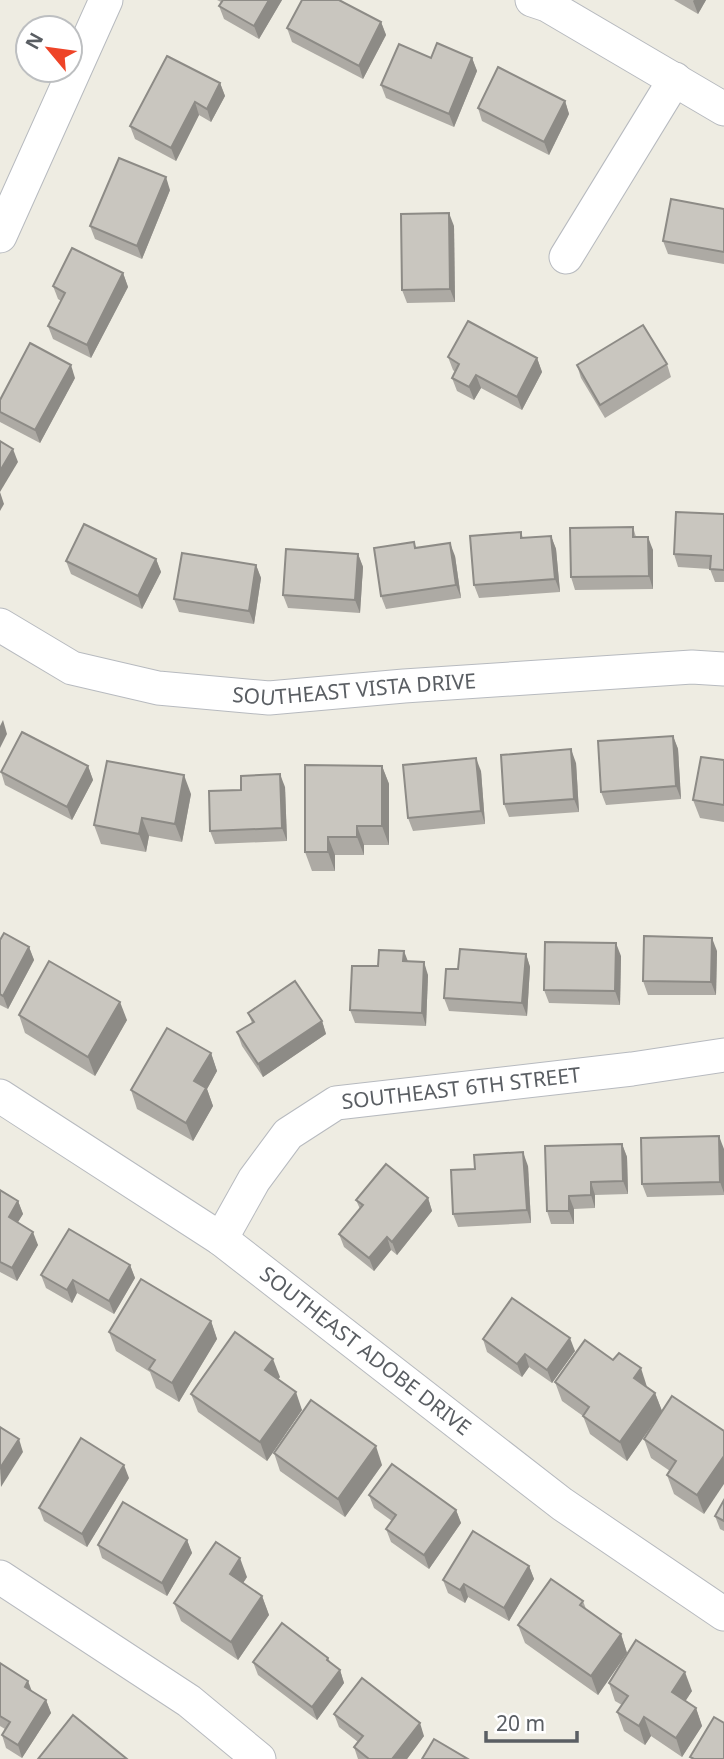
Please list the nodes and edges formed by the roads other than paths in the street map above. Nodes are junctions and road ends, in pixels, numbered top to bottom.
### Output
1 (106, 0) edge
2 (532, 0) edge
3 (675, 79) junction
4 (724, 109) edge
5 (0, 236) edge
6 (566, 257) dead end
7 (0, 625) edge
8 (724, 669) edge
9 (724, 1055) edge
10 (0, 1096) edge
11 (221, 1239) junction
12 (0, 1577) edge
13 (724, 1614) edge
14 (259, 1759) edge

1 - 5 street
2 - 3 street
3 - 4 street
3 - 6 street
7 - 8 street, SOUTHEAST VISTA DRIVE
9 - 11 street, SOUTHEAST 6TH STREET
10 - 11 street, SOUTHEAST ADOBE DRIVE
11 - 13 street, SOUTHEAST ADOBE DRIVE
12 - 14 street

